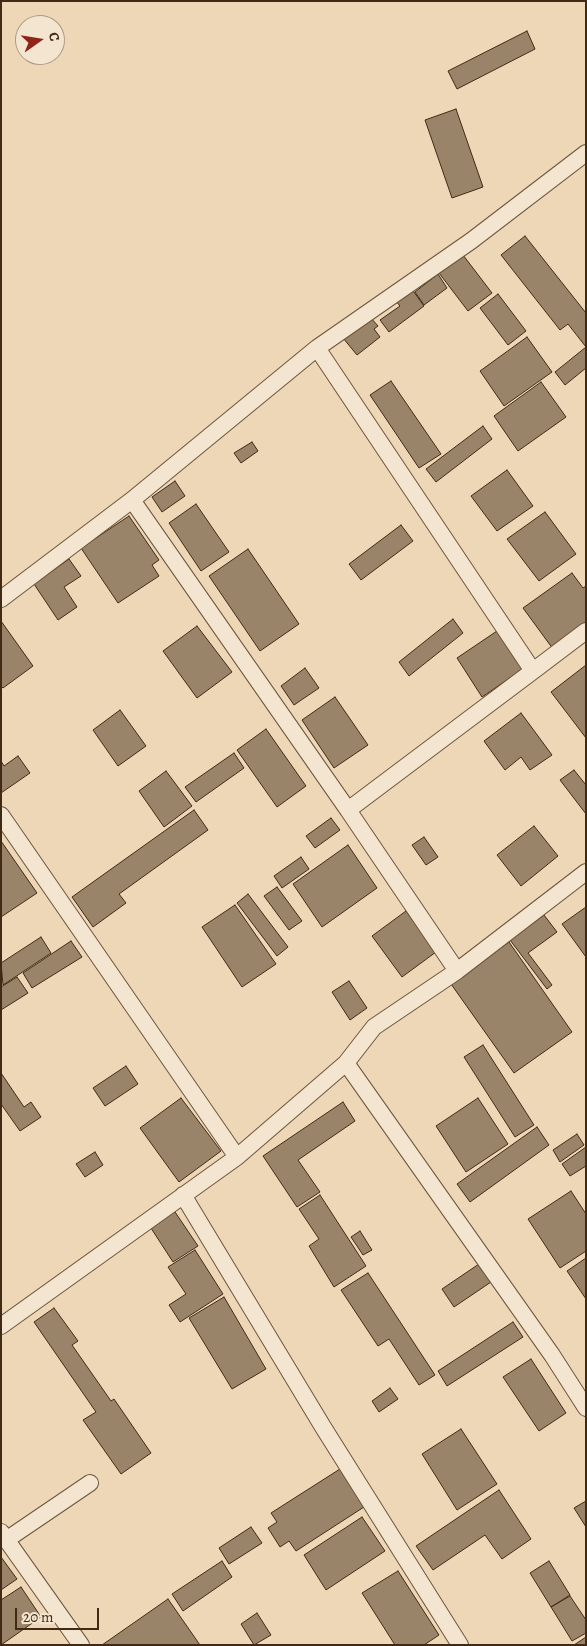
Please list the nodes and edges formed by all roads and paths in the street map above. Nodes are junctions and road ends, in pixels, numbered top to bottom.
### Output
1 (586, 153) edge
2 (317, 348) junction
3 (132, 500) junction
4 (1, 599) edge
5 (586, 631) edge
6 (533, 671) junction
7 (348, 810) junction
8 (1, 815) edge
9 (586, 873) edge
10 (457, 970) junction
11 (346, 1063) junction
12 (237, 1157) junction
13 (183, 1195) junction
14 (1, 1326) edge
15 (586, 1408) edge
16 (90, 1483) dead end
17 (4, 1536) edge
18 (81, 1645) edge
19 (460, 1645) edge

1 - 2 lane
2 - 3 lane
2 - 6 lane
3 - 4 lane
3 - 7 lane
5 - 6 lane
6 - 7 lane
7 - 10 lane
8 - 12 lane
9 - 10 lane
10 - 11 lane
11 - 12 lane
11 - 15 lane
12 - 13 lane
13 - 14 lane
13 - 19 lane
16 - 17 lane
17 - 18 lane

